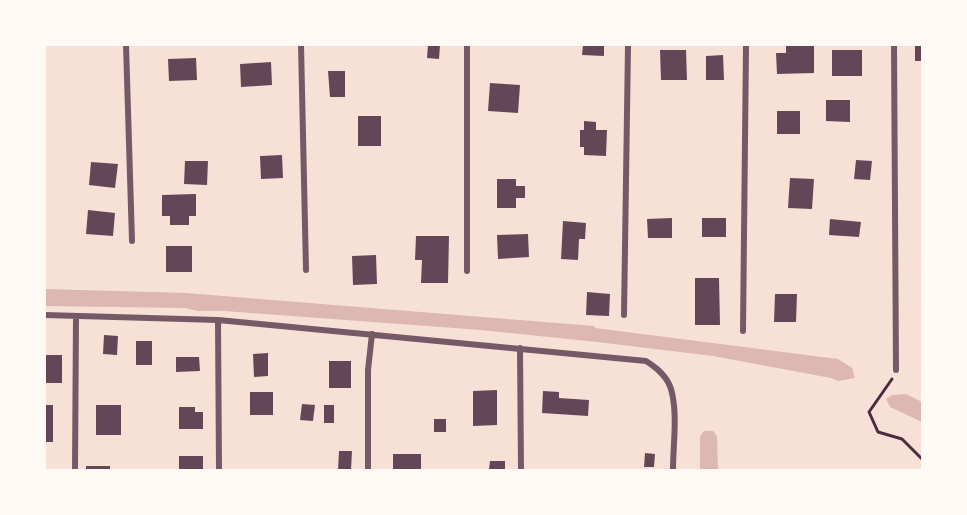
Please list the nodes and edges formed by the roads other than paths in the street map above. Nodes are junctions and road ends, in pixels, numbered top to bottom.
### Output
1 (126, 45) edge
2 (301, 45) edge
3 (467, 45) edge
4 (628, 45) edge
5 (746, 45) edge
6 (894, 45) edge
7 (132, 241) dead end
8 (306, 270) dead end
9 (467, 271) dead end
10 (45, 315) edge
11 (624, 315) dead end
12 (76, 316) junction
13 (218, 320) junction
14 (743, 331) dead end
15 (372, 334) junction
16 (520, 348) junction
17 (896, 370) road end
18 (75, 470) edge
19 (219, 470) edge
20 (368, 470) edge
21 (521, 470) edge
22 (673, 470) edge

1 - 7 street
2 - 8 street
3 - 9 street
4 - 11 street
5 - 14 street
6 - 17 street
10 - 12 street
12 - 13 street
12 - 18 street
13 - 15 street
13 - 19 street
15 - 16 street
15 - 20 street
16 - 21 street
16 - 22 street

